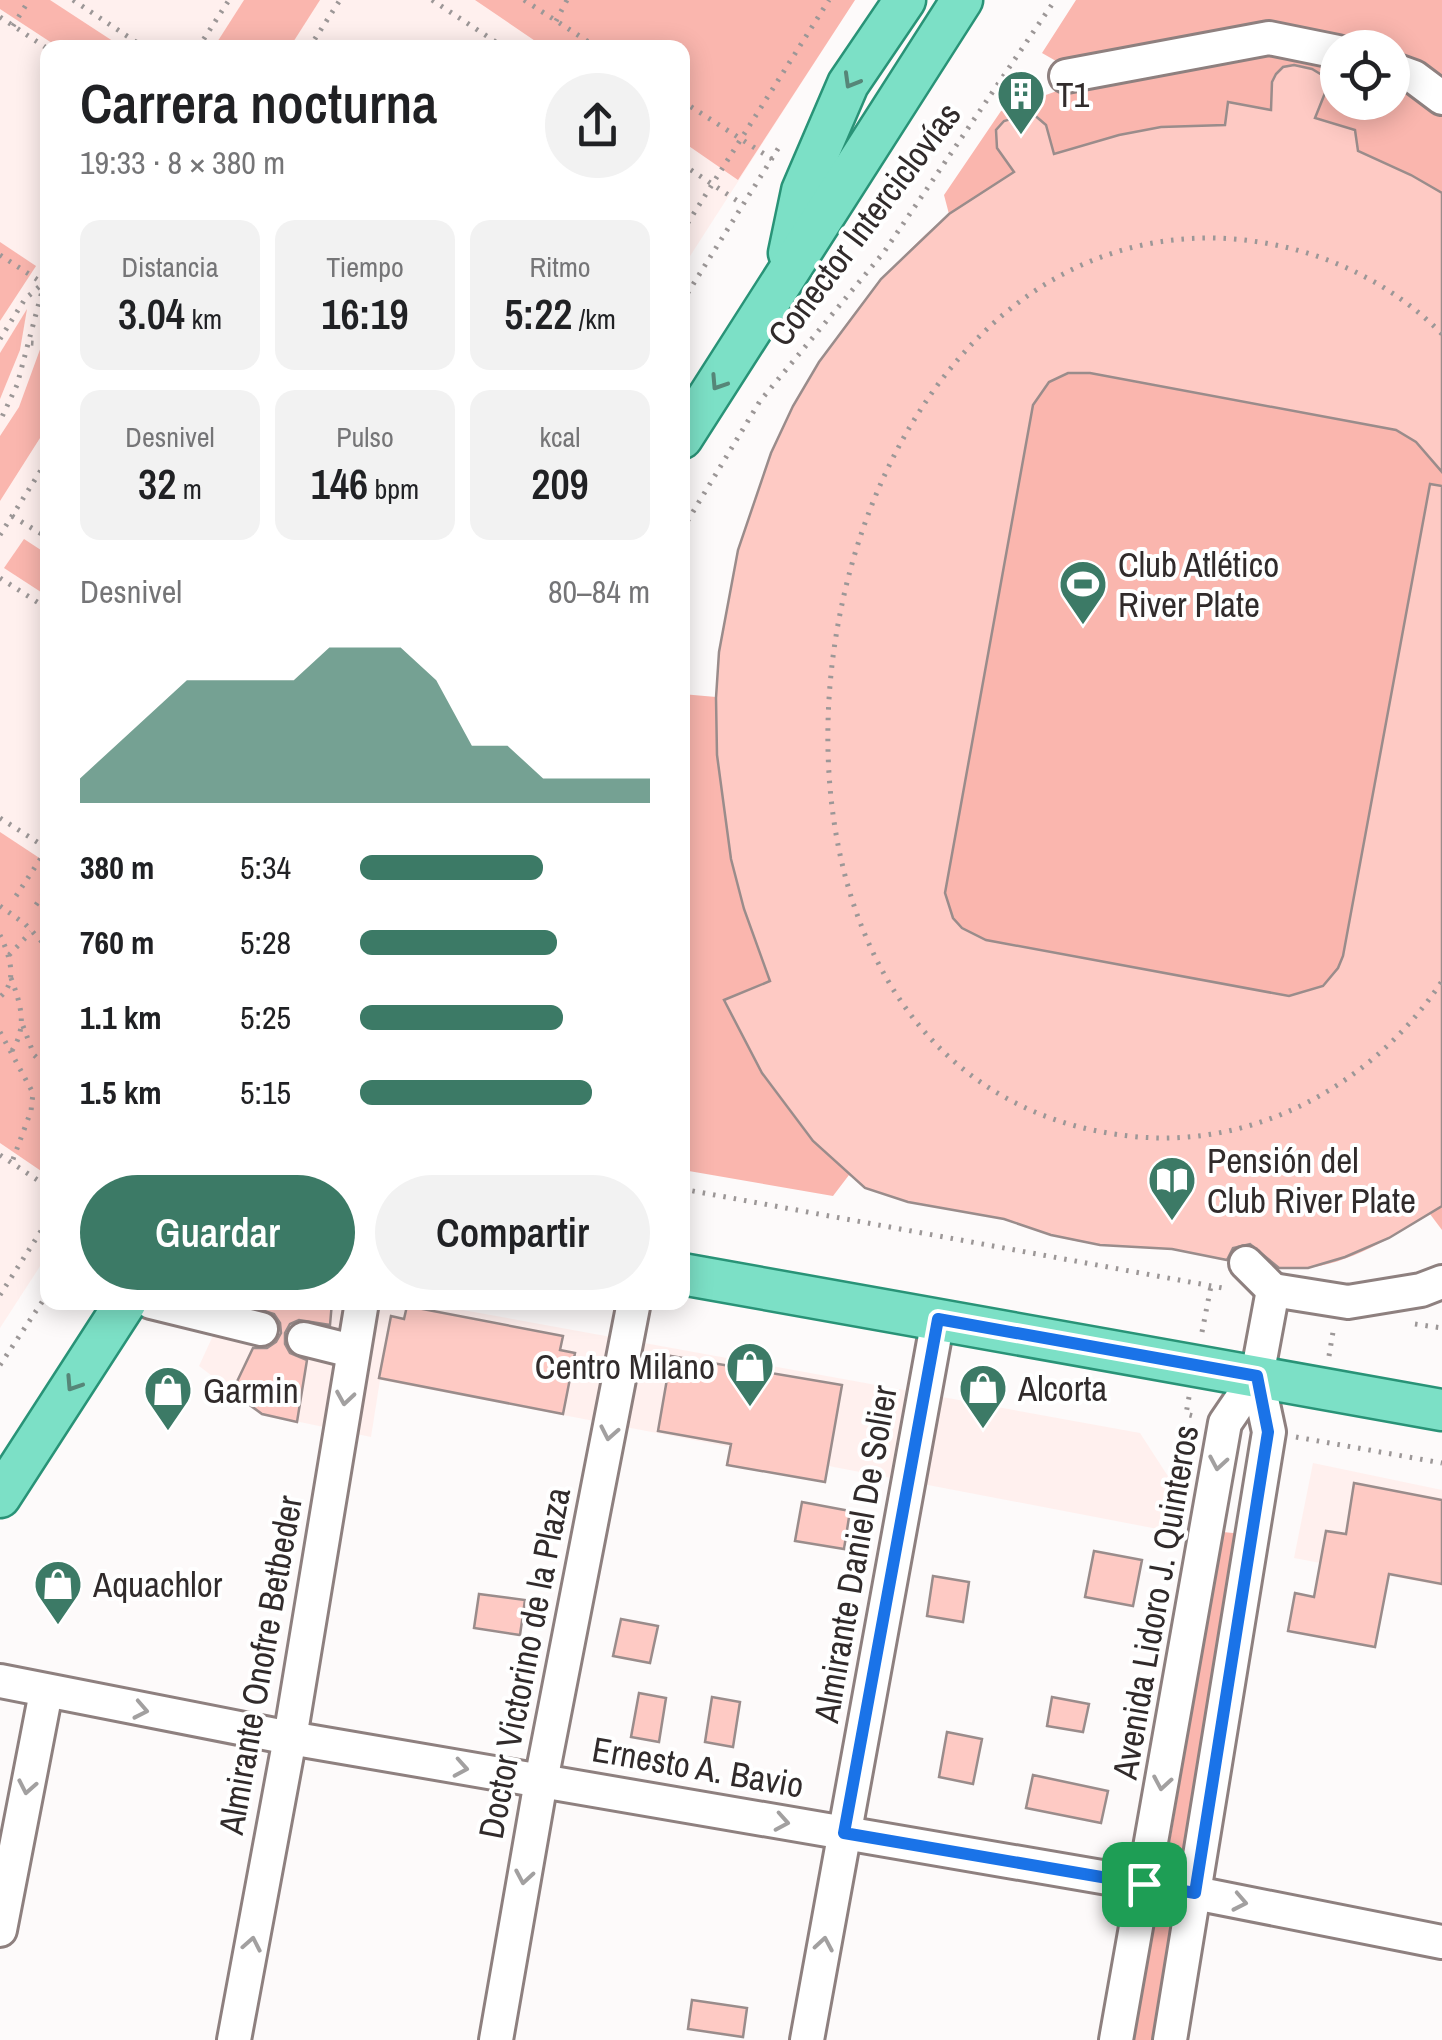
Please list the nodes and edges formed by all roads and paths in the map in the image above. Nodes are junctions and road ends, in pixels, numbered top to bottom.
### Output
1 (29, 0) edge
2 (73, 0) edge
3 (229, 0) edge
4 (340, 0) edge
5 (432, 0) edge
6 (524, 0) edge
7 (567, 0) edge
8 (829, 0) edge
9 (905, 0) edge
10 (962, 0) edge
11 (1055, 0) edge
12 (0, 17) edge
13 (556, 21) junction
14 (13, 26) junction
15 (205, 37) junction
16 (132, 40) edge
17 (203, 40) edge
18 (207, 40) edge
19 (314, 40) edge
20 (493, 40) edge
21 (586, 40) edge
22 (40, 44) edge
23 (1320, 48) edge
24 (1066, 76) dead end
25 (1410, 76) edge
26 (1442, 98) edge
27 (690, 106) edge
28 (742, 138) junction
29 (782, 143) dead end
30 (772, 159) junction
31 (690, 169) edge
32 (713, 184) junction
33 (742, 204) junction
34 (690, 220) edge
35 (1143, 246) dead end
36 (1125, 250) dead end
37 (0, 254) edge
38 (785, 276) junction
39 (40, 277) edge
40 (40, 286) edge
41 (690, 289) edge
42 (40, 304) edge
43 (1442, 334) edge
44 (0, 339) edge
45 (30, 342) junction
46 (40, 343) edge
47 (0, 421) edge
48 (690, 425) edge
49 (40, 472) edge
50 (12, 516) junction
51 (690, 517) edge
52 (40, 533) edge
53 (0, 535) edge
54 (0, 578) edge
55 (40, 605) edge
56 (2, 819) edge
57 (0, 828) edge
58 (40, 844) edge
59 (40, 860) edge
60 (16, 896) dead end
61 (40, 900) edge
62 (0, 906) edge
63 (36, 906) dead end
64 (32, 931) junction
65 (0, 935) edge
66 (40, 940) edge
67 (9, 956) junction
68 (11, 978) junction
69 (1442, 981) edge
70 (0, 997) edge
71 (22, 1023) junction
72 (0, 1032) edge
73 (11, 1052) junction
74 (40, 1061) edge
75 (0, 1155) edge
76 (12, 1162) junction
77 (40, 1181) edge
78 (690, 1189) edge
79 (40, 1232) edge
80 (1246, 1263) dead end
81 (690, 1275) edge
82 (1442, 1282) edge
83 (1272, 1294) junction
84 (0, 1295) edge
85 (40, 1305) edge
86 (121, 1310) edge
87 (184, 1310) edge
88 (360, 1310) edge
89 (632, 1310) edge
90 (938, 1319) junction
91 (1407, 1322) dead end
92 (1442, 1328) edge
93 (261, 1329) dead end
94 (304, 1339) dead end
95 (352, 1351) junction
96 (0, 1364) edge
97 (1257, 1376) junction
98 (1442, 1410) edge
99 (1288, 1435) dead end
100 (1442, 1463) edge
101 (0, 1497) edge
102 (0, 1681) edge
103 (46, 1692) junction
104 (290, 1738) junction
105 (541, 1781) junction
106 (844, 1833) junction
107 (1144, 1884) junction
108 (1195, 1893) junction
109 (0, 1930) edge
110 (1442, 1942) edge
111 (234, 2040) edge
112 (496, 2040) edge
113 (808, 2040) edge
114 (1116, 2040) edge
115 (1170, 2040) edge

1 - 14 path
2 - 16 path
3 - 15 path
4 - 19 path
5 - 20 path
6 - 13 path
7 - 13 path
8 - 28 path
9 -> 38 main road
10 - 38 main road
11 - 51 path, Conector Interciclovías
12 - 14 path
13 - 21 path
14 - 22 path
15 - 17 path
15 - 18 path
23 - 24 street
25 - 26 street
27 - 28 path
28 - 30 path
28 - 32 path
29 - 30 path
30 - 33 path
31 - 32 path
32 - 33 path
32 - 34 path
33 - 41 path
35 - 43 path
36 - 69 path
37 - 39 path
38 -> 48 main road
40 - 44 path
42 - 45 path
45 - 46 path
45 - 47 path
49 - 50 path
50 - 52 path
50 - 53 path
54 - 55 path
56 - 57 path
56 - 58 path
59 - 60 path
61 - 63 path
62 - 64 path
64 - 66 path
64 - 67 path
65 - 67 path
67 - 68 path
68 - 70 path
68 - 71 path
71 - 73 path
71 - 74 path
72 - 73 path
73 - 76 path
75 - 76 path
76 - 77 path
78 - 83 path
79 - 84 path
80 - 83 street
81 - 90 main road
82 - 83 street
83 - 97 street
85 - 96 path
86 -> 101 main road
87 - 93 street
88 - 95 street, Almirante Onofre Betbeder
89 -> 105 street, Doctor Victorino de la Plaza
90 - 97 main road
90 - 106 street, Almirante Daniel De Solier
91 - 92 path
94 - 95 street
95 -> 104 street, Almirante Onofre Betbeder
97 - 98 main road
97 -> 107 street, Avenida Lidoro J. Quinteros
97 - 108 street
99 - 100 path
102 - 103 street, Ernesto A. Bavio
103 -> 104 street, Ernesto A. Bavio
103 -> 109 street
104 -> 105 street, Ernesto A. Bavio
111 -> 104 street, Almirante Onofre Betbeder
105 -> 106 street, Ernesto A. Bavio
105 -> 112 street, Doctor Victorino de la Plaza
106 - 107 street, Ernesto A. Bavio
113 -> 106 street, Almirante Daniel De Solier
107 - 108 street, Ernesto A. Bavio
107 - 114 street, Avenida Lidoro J. Quinteros
108 -> 110 street, Ernesto A. Bavio
108 - 115 street

